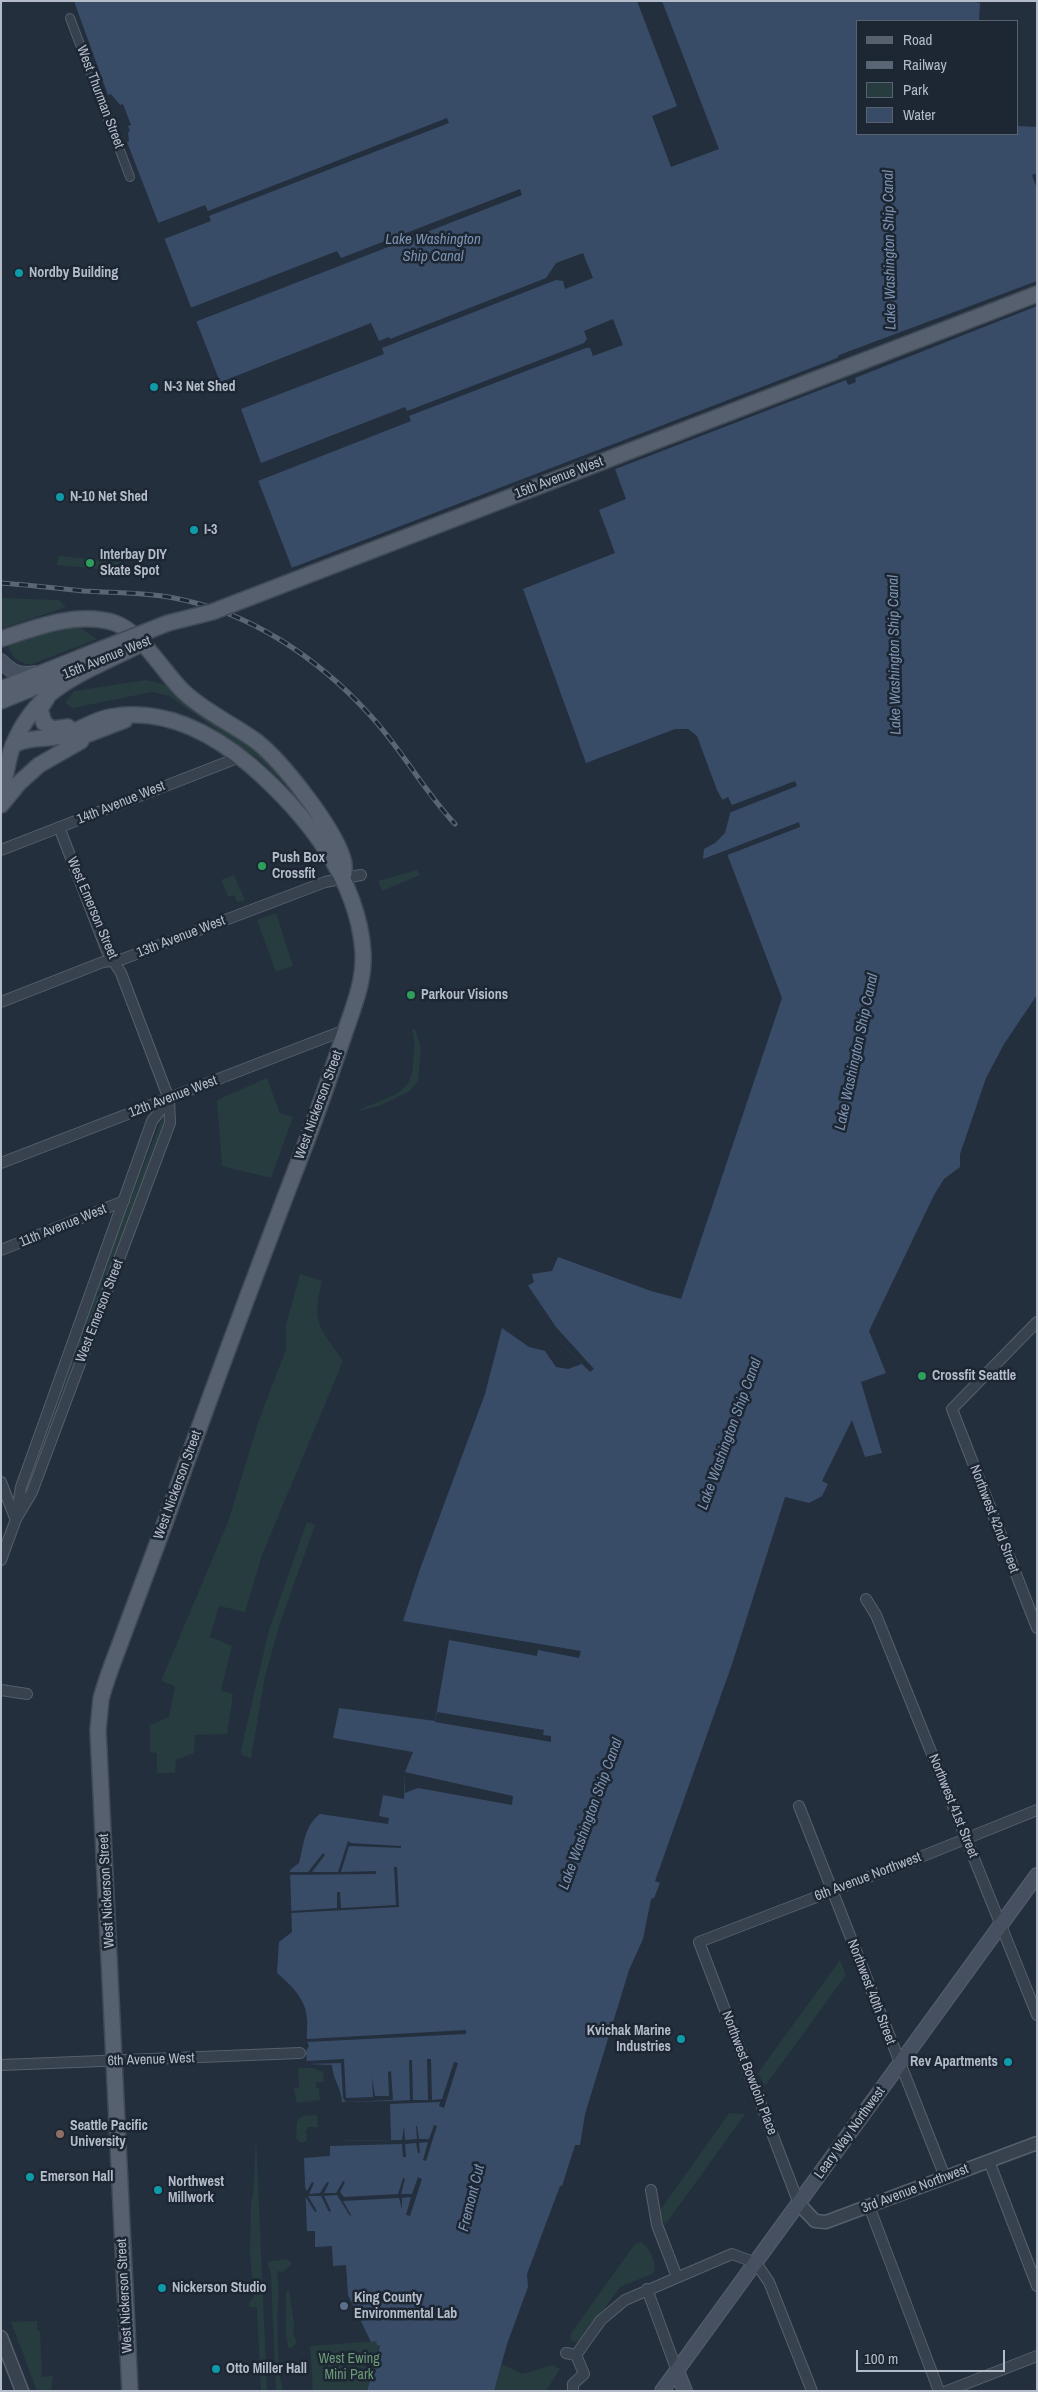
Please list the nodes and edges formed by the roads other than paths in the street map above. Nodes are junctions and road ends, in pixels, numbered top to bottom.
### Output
1 (70, 18) dead end
2 (130, 177) dead end
3 (1037, 294) edge
4 (212, 612) junction
5 (1, 639) edge
6 (1, 661) edge
7 (82, 666) junction
8 (49, 670) junction
9 (1, 689) edge
10 (53, 691) junction
11 (1, 701) edge
12 (89, 730) junction
13 (7, 744) edge
14 (240, 756) junction
15 (1, 791) edge
16 (1, 805) edge
17 (59, 827) junction
18 (1, 850) edge
19 (361, 875) dead end
20 (344, 878) junction
21 (113, 960) junction
22 (1, 1002) edge
23 (345, 1030) junction
24 (169, 1099) junction
25 (1, 1163) edge
26 (124, 1201) junction
27 (1, 1250) edge
28 (1037, 1322) edge
29 (1, 1482) edge
30 (16, 1518) junction
31 (1, 1560) edge
32 (866, 1599) dead end
33 (1037, 1628) edge
34 (1, 1690) edge
35 (27, 1694) dead end
36 (799, 1806) dead end
37 (1037, 1810) edge
38 (967, 1838) junction
39 (1037, 1875) edge
40 (832, 1890) junction
41 (1001, 1924) junction
42 (700, 1942) joint
43 (1037, 2015) edge
44 (300, 2053) dead end
45 (115, 2061) junction
46 (1, 2065) edge
47 (900, 2065) junction
48 (1037, 2143) edge
49 (989, 2161) junction
50 (945, 2178) junction
51 (651, 2190) dead end
52 (799, 2204) junction
53 (869, 2206) junction
54 (756, 2263) junction
55 (677, 2277) junction
56 (1037, 2286) edge
57 (646, 2289) junction
58 (1, 2337) edge
59 (1037, 2356) edge
60 (677, 2370) junction
61 (22, 2391) edge
62 (130, 2391) edge
63 (573, 2391) edge
64 (662, 2391) edge
65 (685, 2391) edge
66 (812, 2391) edge
67 (939, 2391) edge
68 (947, 2391) edge

1 - 2 street, West Thurman Street
3 - 4 main road, 15th Avenue West, bridge
4 - 7 main road, 15th Avenue West, bridge
4 - 7 main road, 15th Avenue West, bridge
5 - 20 main road
6 - 8 main road
7 - 8 main road, 15th Avenue West
7 - 10 main road
7 - 11 main road, 15th Avenue West
8 - 9 main road, 15th Avenue West
10 - 12 main road
10 - 13 main road
12 - 13 main road
12 - 14 main road, West Nickerson Street
12 - 16 main road
13 - 15 main road
14 - 17 street, 14th Avenue West
14 - 20 main road, West Nickerson Street
17 - 18 street, 14th Avenue West
17 - 21 street, West Emerson Street
19 - 20 street, 13th Avenue West
20 - 21 street, 13th Avenue West
20 - 23 main road, West Nickerson Street
21 - 22 street, 13th Avenue West
21 - 24 street, West Emerson Street
23 - 24 street, 12th Avenue West
23 - 45 main road, West Nickerson Street
24 - 25 street, 12th Avenue West
24 - 26 street, West Emerson Street
24 - 30 street, West Emerson Street
26 - 27 street, 11th Avenue West
26 - 30 street, West Emerson Street
28 - 33 street, Northwest 42nd Street
29 - 30 street
30 - 31 street, West Emerson Street
32 - 38 street, Northwest 41st Street
34 - 35 street
36 - 40 street, Northwest 40th Street
37 - 38 street, 6th Avenue Northwest
38 - 40 street, 6th Avenue Northwest
38 - 41 street, Northwest 41st Street
39 - 41 main road, Leary Way Northwest
40 - 42 street, 6th Avenue Northwest
40 - 47 street, Northwest 40th Street
41 - 43 street, Northwest 41st Street
41 - 47 main road, Leary Way Northwest
42 - 52 street, Northwest Bowdoin Place
44 - 45 street, 6th Avenue West
45 - 46 street, 6th Avenue West
45 - 62 main road, West Nickerson Street
47 - 50 street, Northwest 40th Street
47 - 52 main road, Leary Way Northwest
48 - 49 street, 3rd Avenue Northwest
49 - 50 street, 3rd Avenue Northwest
49 - 56 street
50 - 53 street, 3rd Avenue Northwest
51 - 55 street
52 - 53 street, 3rd Avenue Northwest
52 - 54 main road, Leary Way Northwest
53 - 67 street
54 - 55 street
54 - 60 main road, Leary Way Northwest
54 - 66 street
55 - 57 street
57 - 60 street
57 - 63 street
58 - 61 street
59 - 68 street
60 - 64 main road, Leary Way Northwest
60 - 65 main road

